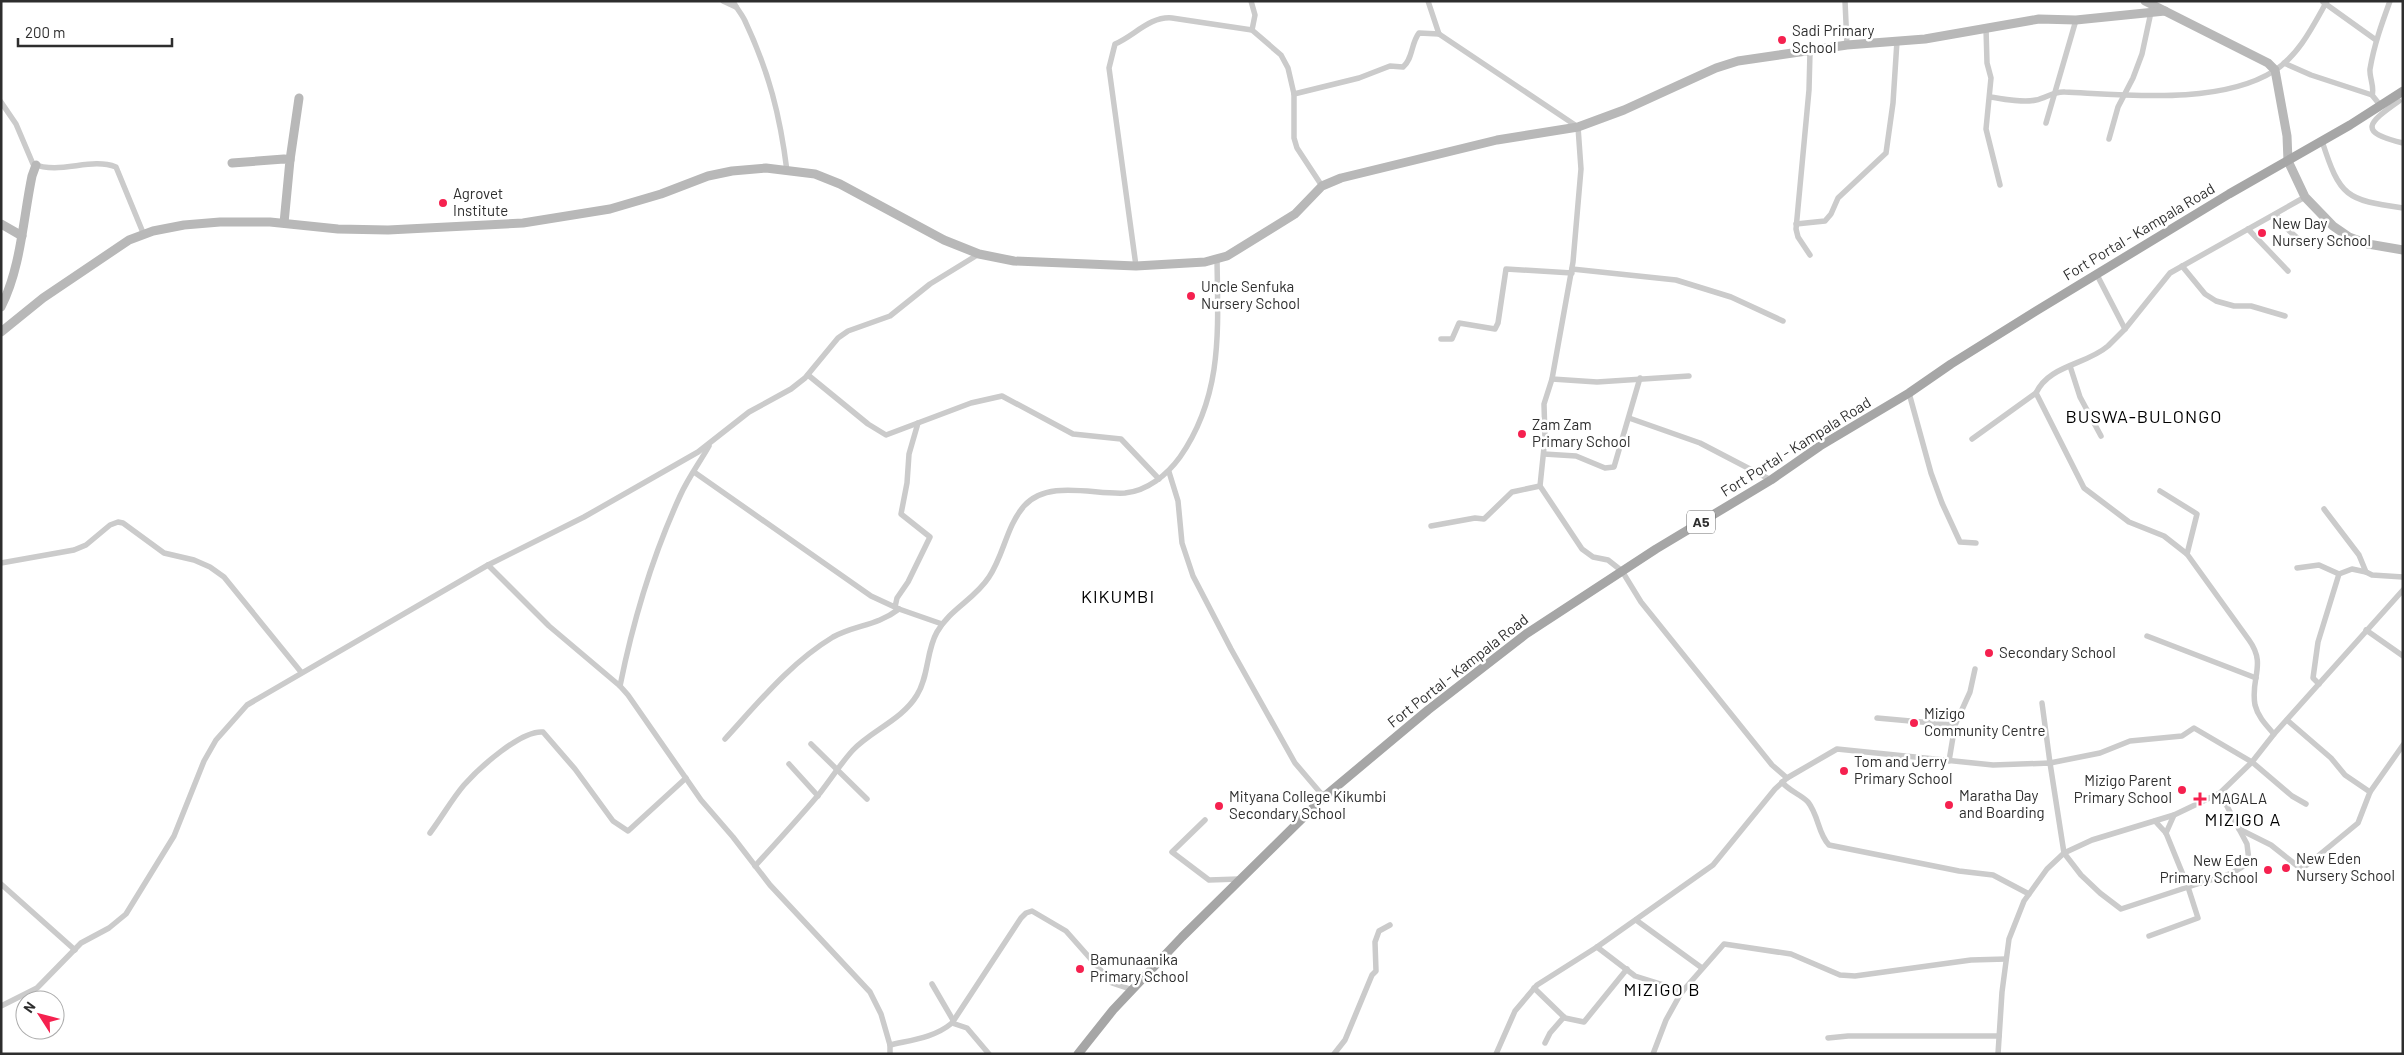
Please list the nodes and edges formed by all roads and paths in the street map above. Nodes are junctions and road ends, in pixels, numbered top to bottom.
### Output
1 (723, 1) edge
2 (1251, 1) edge
3 (1428, 1) edge
4 (1845, 1) edge
5 (2145, 1) edge
6 (2390, 1) edge
7 (2325, 2) edge
8 (734, 4) edge
9 (2165, 11) junction
10 (2151, 12) junction
11 (2076, 20) junction
12 (1986, 28) junction
13 (1252, 30) junction
14 (1439, 34) junction
15 (2376, 40) junction
16 (1897, 41) junction
17 (1847, 45) junction
18 (1810, 52) junction
19 (2284, 63) junction
20 (2275, 70) junction
21 (2403, 91) edge
22 (2056, 92) junction
23 (1294, 94) junction
24 (2124, 94) junction
25 (2372, 95) junction
26 (1990, 97) junction
27 (299, 98) dead end
28 (2397, 101) edge
29 (1, 102) edge
30 (2380, 105) junction
31 (2046, 123) dead end
32 (1578, 127) junction
33 (2109, 139) dead end
34 (2322, 141) junction
35 (2403, 143) edge
36 (290, 160) junction
37 (2288, 161) junction
38 (232, 163) dead end
39 (36, 165) junction
40 (787, 171) junction
41 (2000, 185) dead end
42 (1322, 186) junction
43 (2305, 197) junction
44 (2403, 208) edge
45 (2276, 214) junction
46 (284, 223) junction
47 (1, 224) edge
48 (1796, 224) junction
49 (2248, 229) junction
50 (144, 235) junction
51 (22, 236) junction
52 (2301, 241) dead end
53 (2403, 250) edge
54 (979, 254) junction
55 (1810, 255) dead end
56 (1217, 259) junction
57 (1136, 266) junction
58 (2182, 266) junction
59 (1572, 271) junction
60 (2288, 271) dead end
61 (2097, 275) junction
62 (1, 307) edge
63 (2285, 316) dead end
64 (1782, 321) dead end
65 (2125, 328) junction
66 (1, 332) edge
67 (1441, 339) dead end
68 (2070, 366) junction
69 (808, 374) junction
70 (1689, 376) dead end
71 (1640, 378) junction
72 (1552, 380) junction
73 (1909, 393) junction
74 (2036, 394) junction
75 (1629, 418) junction
76 (918, 423) junction
77 (2101, 436) dead end
78 (1972, 439) dead end
79 (711, 442) junction
80 (1544, 454) junction
81 (694, 472) junction
82 (1169, 472) junction
83 (1158, 479) junction
84 (1771, 480) junction
85 (1540, 486) junction
86 (2160, 491) dead end
87 (2324, 509) dead end
88 (1431, 526) dead end
89 (1976, 543) dead end
90 (2186, 554) junction
91 (1, 563) edge
92 (488, 565) junction
93 (2297, 568) dead end
94 (1622, 572) junction
95 (2366, 572) junction
96 (2338, 574) junction
97 (2403, 577) edge
98 (2403, 590) edge
99 (897, 608) junction
100 (942, 624) junction
101 (2366, 630) junction
102 (2147, 636) dead end
103 (2403, 656) edge
104 (1975, 669) dead end
105 (301, 672) junction
106 (2256, 678) junction
107 (2320, 684) junction
108 (620, 686) junction
109 (2042, 704) dead end
110 (1877, 718) dead end
111 (2287, 720) junction
112 (1955, 725) junction
113 (2274, 734) junction
114 (724, 739) dead end
115 (811, 744) dead end
116 (2403, 745) edge
117 (1949, 761) junction
118 (2252, 762) junction
119 (2050, 763) junction
120 (789, 764) dead end
121 (838, 771) junction
122 (686, 778) junction
123 (1788, 778) junction
124 (1782, 782) junction
125 (2370, 792) junction
126 (2220, 793) junction
127 (818, 796) junction
128 (1324, 797) junction
129 (867, 799) dead end
130 (2306, 804) dead end
131 (2174, 815) junction
132 (1206, 820) dead end
133 (2155, 821) junction
134 (2239, 829) junction
135 (430, 833) dead end
136 (2166, 833) junction
137 (2064, 853) junction
138 (755, 866) junction
139 (1239, 878) junction
140 (1, 884) edge
141 (2188, 886) junction
142 (2030, 894) junction
143 (1636, 920) junction
144 (1390, 925) dead end
145 (2149, 936) dead end
146 (1597, 947) junction
147 (75, 950) junction
148 (2006, 958) junction
149 (1702, 968) junction
150 (1627, 969) junction
151 (932, 984) dead end
152 (1534, 988) junction
153 (1133, 990) junction
154 (1683, 991) junction
155 (1, 1006) edge
156 (1564, 1017) junction
157 (953, 1021) junction
158 (1999, 1036) junction
159 (1828, 1038) dead end
160 (1545, 1043) dead end
161 (890, 1045) junction
162 (890, 1054) edge
163 (989, 1054) edge
164 (1078, 1054) edge
165 (1334, 1054) edge
166 (1496, 1054) edge
167 (1653, 1054) edge
168 (1998, 1054) edge

1 - 8 street
2 - 13 street
3 - 14 street
4 - 17 street
5 - 9 street
6 - 15 street
7 - 15 street
7 - 19 street
8 - 40 street
9 - 10 street
9 - 20 street
10 - 11 street
10 - 24 street
11 - 12 street
11 - 22 street
12 - 16 street
12 - 26 street
13 - 23 street
13 - 57 street
14 - 23 street
14 - 32 street
15 - 25 street
16 - 17 street
16 - 48 street
17 - 18 street
18 - 32 street
18 - 48 street
19 - 20 street
19 - 25 street
20 - 24 street
20 - 37 street
21 - 28 main road, Fort Portal - Kampala Road / A5
22 - 24 street
22 - 26 street
22 - 31 street
23 - 42 street
24 - 33 street
25 - 30 street
26 - 41 street
27 - 36 street
28 - 30 main road, Fort Portal - Kampala Road / A5
28 - 35 street
29 - 39 street
30 - 34 main road, Fort Portal - Kampala Road / A5
32 - 42 street
32 - 59 street
34 - 37 main road, Fort Portal - Kampala Road / A5
34 - 44 street
36 - 38 street
36 - 46 street
37 - 43 street
37 - 61 main road, Fort Portal - Kampala Road / A5
39 - 50 street
39 - 51 street
40 - 46 street
40 - 54 street
42 - 56 street
43 - 45 street
43 - 53 street
45 - 49 street
45 - 52 street
46 - 50 street
47 - 51 street
48 - 55 street
49 - 58 street
49 - 60 street
50 - 66 street
51 - 62 street
54 - 57 street
54 - 69 street
56 - 57 street
56 - 82 street
58 - 63 street
58 - 65 street
59 - 64 street
59 - 67 street
59 - 72 street
61 - 65 street
61 - 73 main road, Fort Portal - Kampala Road / A5
65 - 68 street
68 - 74 street
68 - 77 street
69 - 76 street
69 - 79 street
70 - 71 street
71 - 72 street
71 - 75 street
72 - 80 street
73 - 84 main road, Fort Portal - Kampala Road / A5
73 - 89 street
74 - 78 street
74 - 90 street
75 - 80 street
75 - 84 street
76 - 83 street
76 - 99 street
79 - 81 street
79 - 92 street
80 - 85 street
81 - 99 street
81 - 108 street
82 - 83 street
82 - 128 street
83 - 100 street
84 - 94 main road, Fort Portal - Kampala Road / A5
85 - 88 street
85 - 94 street
86 - 90 street
87 - 95 street
90 - 106 street
91 - 105 street
92 - 105 street
92 - 108 street
93 - 96 street
94 - 123 street
94 - 128 main road, Fort Portal - Kampala Road / A5
95 - 96 street
95 - 97 street
96 - 107 street
98 - 101 street
99 - 100 street
99 - 114 street
100 - 121 street
101 - 103 street
101 - 107 street
102 - 106 street
104 - 112 street
105 - 147 street
106 - 113 street
107 - 111 street
108 - 122 street
109 - 119 street
110 - 112 street
111 - 113 street
111 - 125 street
112 - 117 street
113 - 118 street
115 - 121 street
116 - 125 street
117 - 119 street
117 - 123 street
118 - 119 street
118 - 126 street
118 - 130 street
119 - 137 street
120 - 127 street
121 - 127 street
121 - 129 street
122 - 135 street
122 - 138 street
123 - 124 street
124 - 142 street
124 - 143 street
125 - 134 street
126 - 131 street
126 - 134 street
127 - 138 street
128 - 139 main road, Fort Portal - Kampala Road / A5
131 - 133 street
131 - 136 street
132 - 139 street
133 - 136 street
133 - 137 street
134 - 141 street
136 - 141 street
137 - 141 street
137 - 142 street
138 - 161 street
139 - 153 main road, Fort Portal - Kampala Road / A5
140 - 147 street
141 - 145 street
142 - 148 street
143 - 146 street
143 - 149 street
144 - 165 street
146 - 150 street
146 - 152 street
147 - 155 street
148 - 149 street
148 - 158 street
149 - 154 street
150 - 154 street
150 - 156 street
151 - 157 street
152 - 156 street
152 - 166 street
153 - 157 street
153 - 164 main road, Fort Portal - Kampala Road / A5
154 - 167 street
156 - 160 street
157 - 161 street
157 - 163 street
158 - 159 street
158 - 168 street
161 - 162 street

